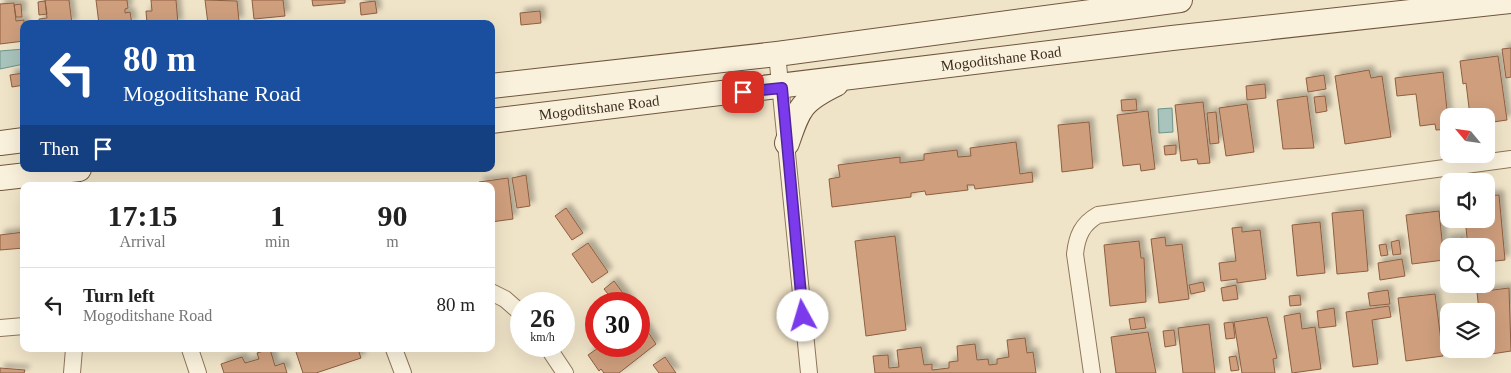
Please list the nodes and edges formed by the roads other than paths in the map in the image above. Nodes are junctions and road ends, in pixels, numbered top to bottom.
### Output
1 (1180, 0) edge
2 (1511, 1) edge
3 (777, 54) junction
4 (846, 80) junction
5 (495, 86) edge
6 (782, 88) junction
7 (495, 121) edge
8 (20, 140) edge
9 (0, 143) edge
10 (787, 143) junction
11 (1511, 159) edge
12 (53, 172) edge
13 (0, 178) edge
14 (495, 294) edge
15 (510, 303) edge
16 (20, 326) edge
17 (0, 328) edge
18 (74, 352) edge
19 (191, 352) edge
20 (395, 352) edge
21 (554, 357) edge
22 (72, 373) edge
23 (198, 373) edge
24 (403, 373) edge
25 (564, 373) edge
26 (809, 373) edge
27 (1092, 373) edge

1 - 3 main road
2 - 4 main road, Mogoditshane Road
3 - 5 main road
3 - 6 street
4 - 6 main road, Mogoditshane Road
4 - 10 main road
6 - 7 main road, Mogoditshane Road
6 - 10 street
8 - 9 main road
10 - 26 street
11 - 27 street
12 - 13 main road
14 - 15 street
16 - 17 street
18 - 22 street
19 - 23 street
20 - 24 street
21 - 25 street

